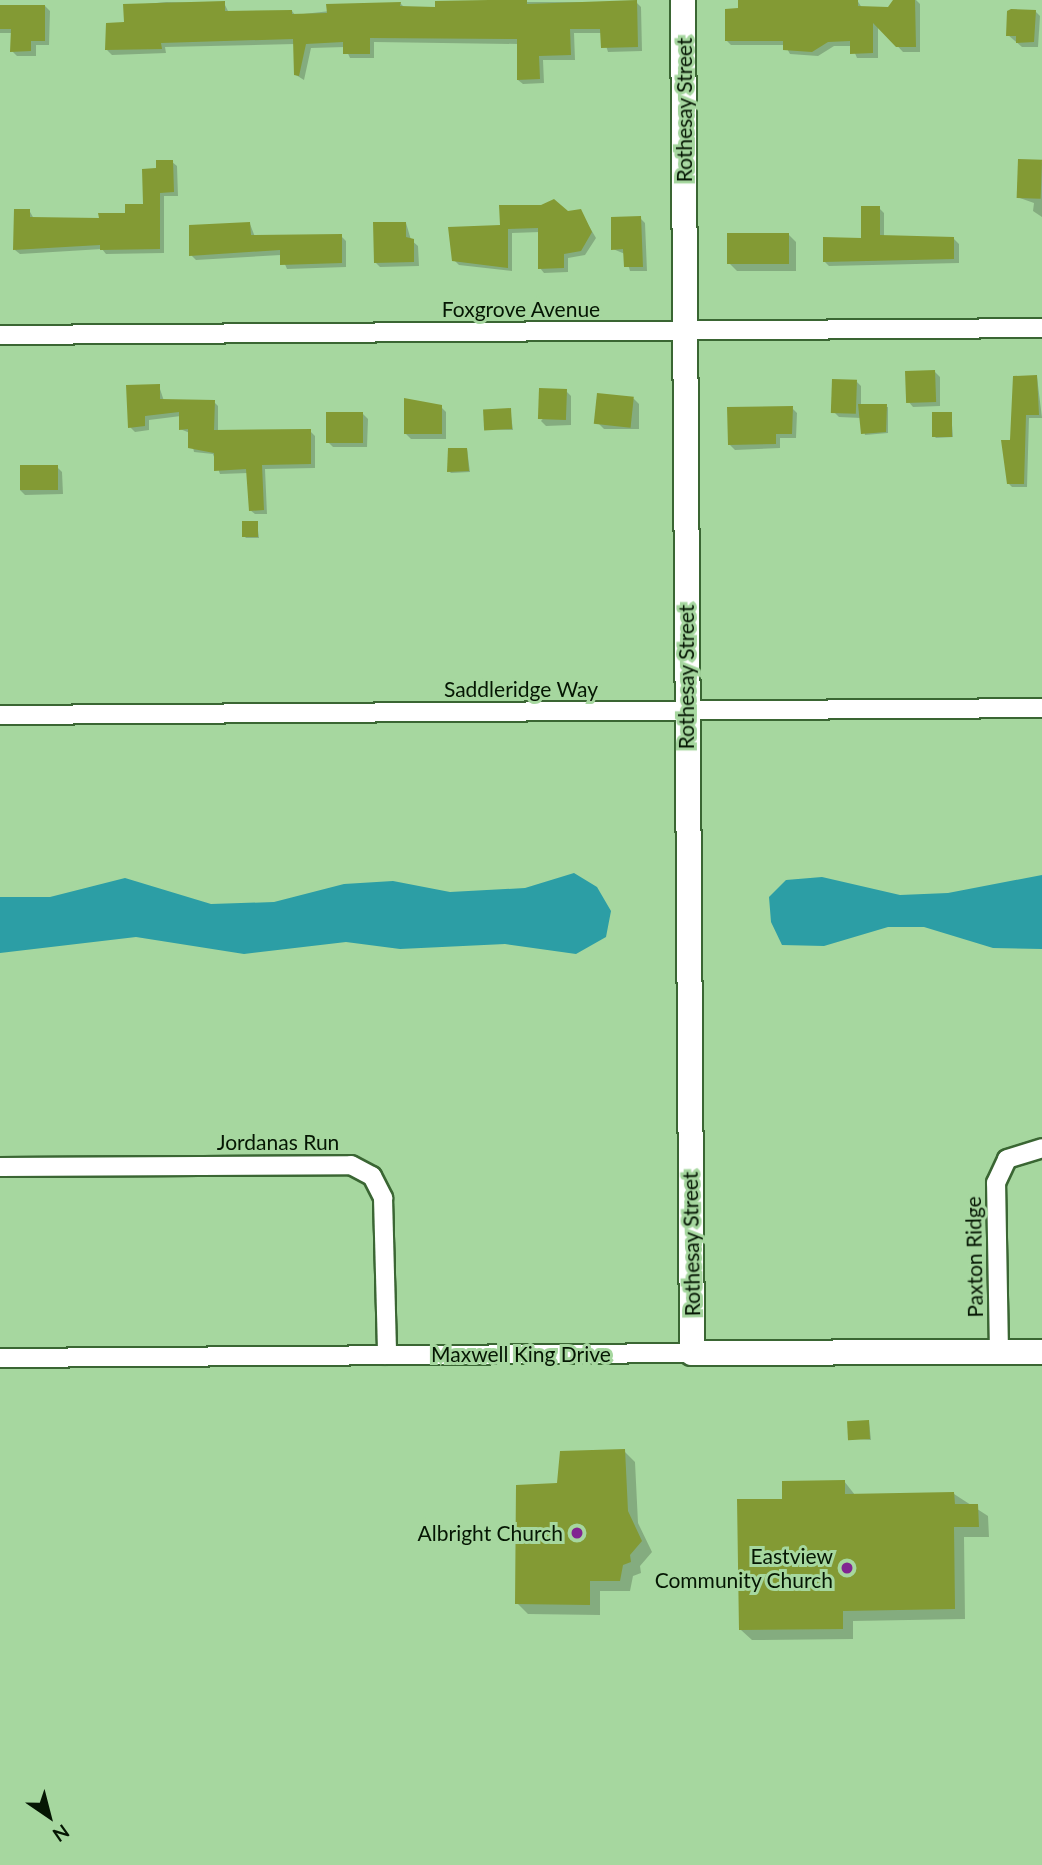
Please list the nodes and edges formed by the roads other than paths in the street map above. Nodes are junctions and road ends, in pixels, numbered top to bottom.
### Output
1 (683, 0) edge
2 (1042, 328) edge
3 (686, 330) junction
4 (0, 335) edge
5 (1042, 708) edge
6 (686, 711) junction
7 (0, 715) edge
8 (1042, 1148) edge
9 (0, 1167) edge
10 (999, 1352) junction
11 (1042, 1352) edge
12 (692, 1353) junction
13 (387, 1355) junction
14 (0, 1358) edge

1 - 3 street, Rothesay Street
2 - 3 street, Foxgrove Avenue
3 - 4 street, Foxgrove Avenue
3 - 6 street, Rothesay Street
5 - 6 street, Saddleridge Way
6 - 7 street, Saddleridge Way
6 - 12 street, Rothesay Street
8 - 10 street, Paxton Ridge
9 - 13 street, Jordanas Run
10 - 11 street, Maxwell King Drive
10 - 12 street, Maxwell King Drive
12 - 13 street, Maxwell King Drive
13 - 14 street, Maxwell King Drive

